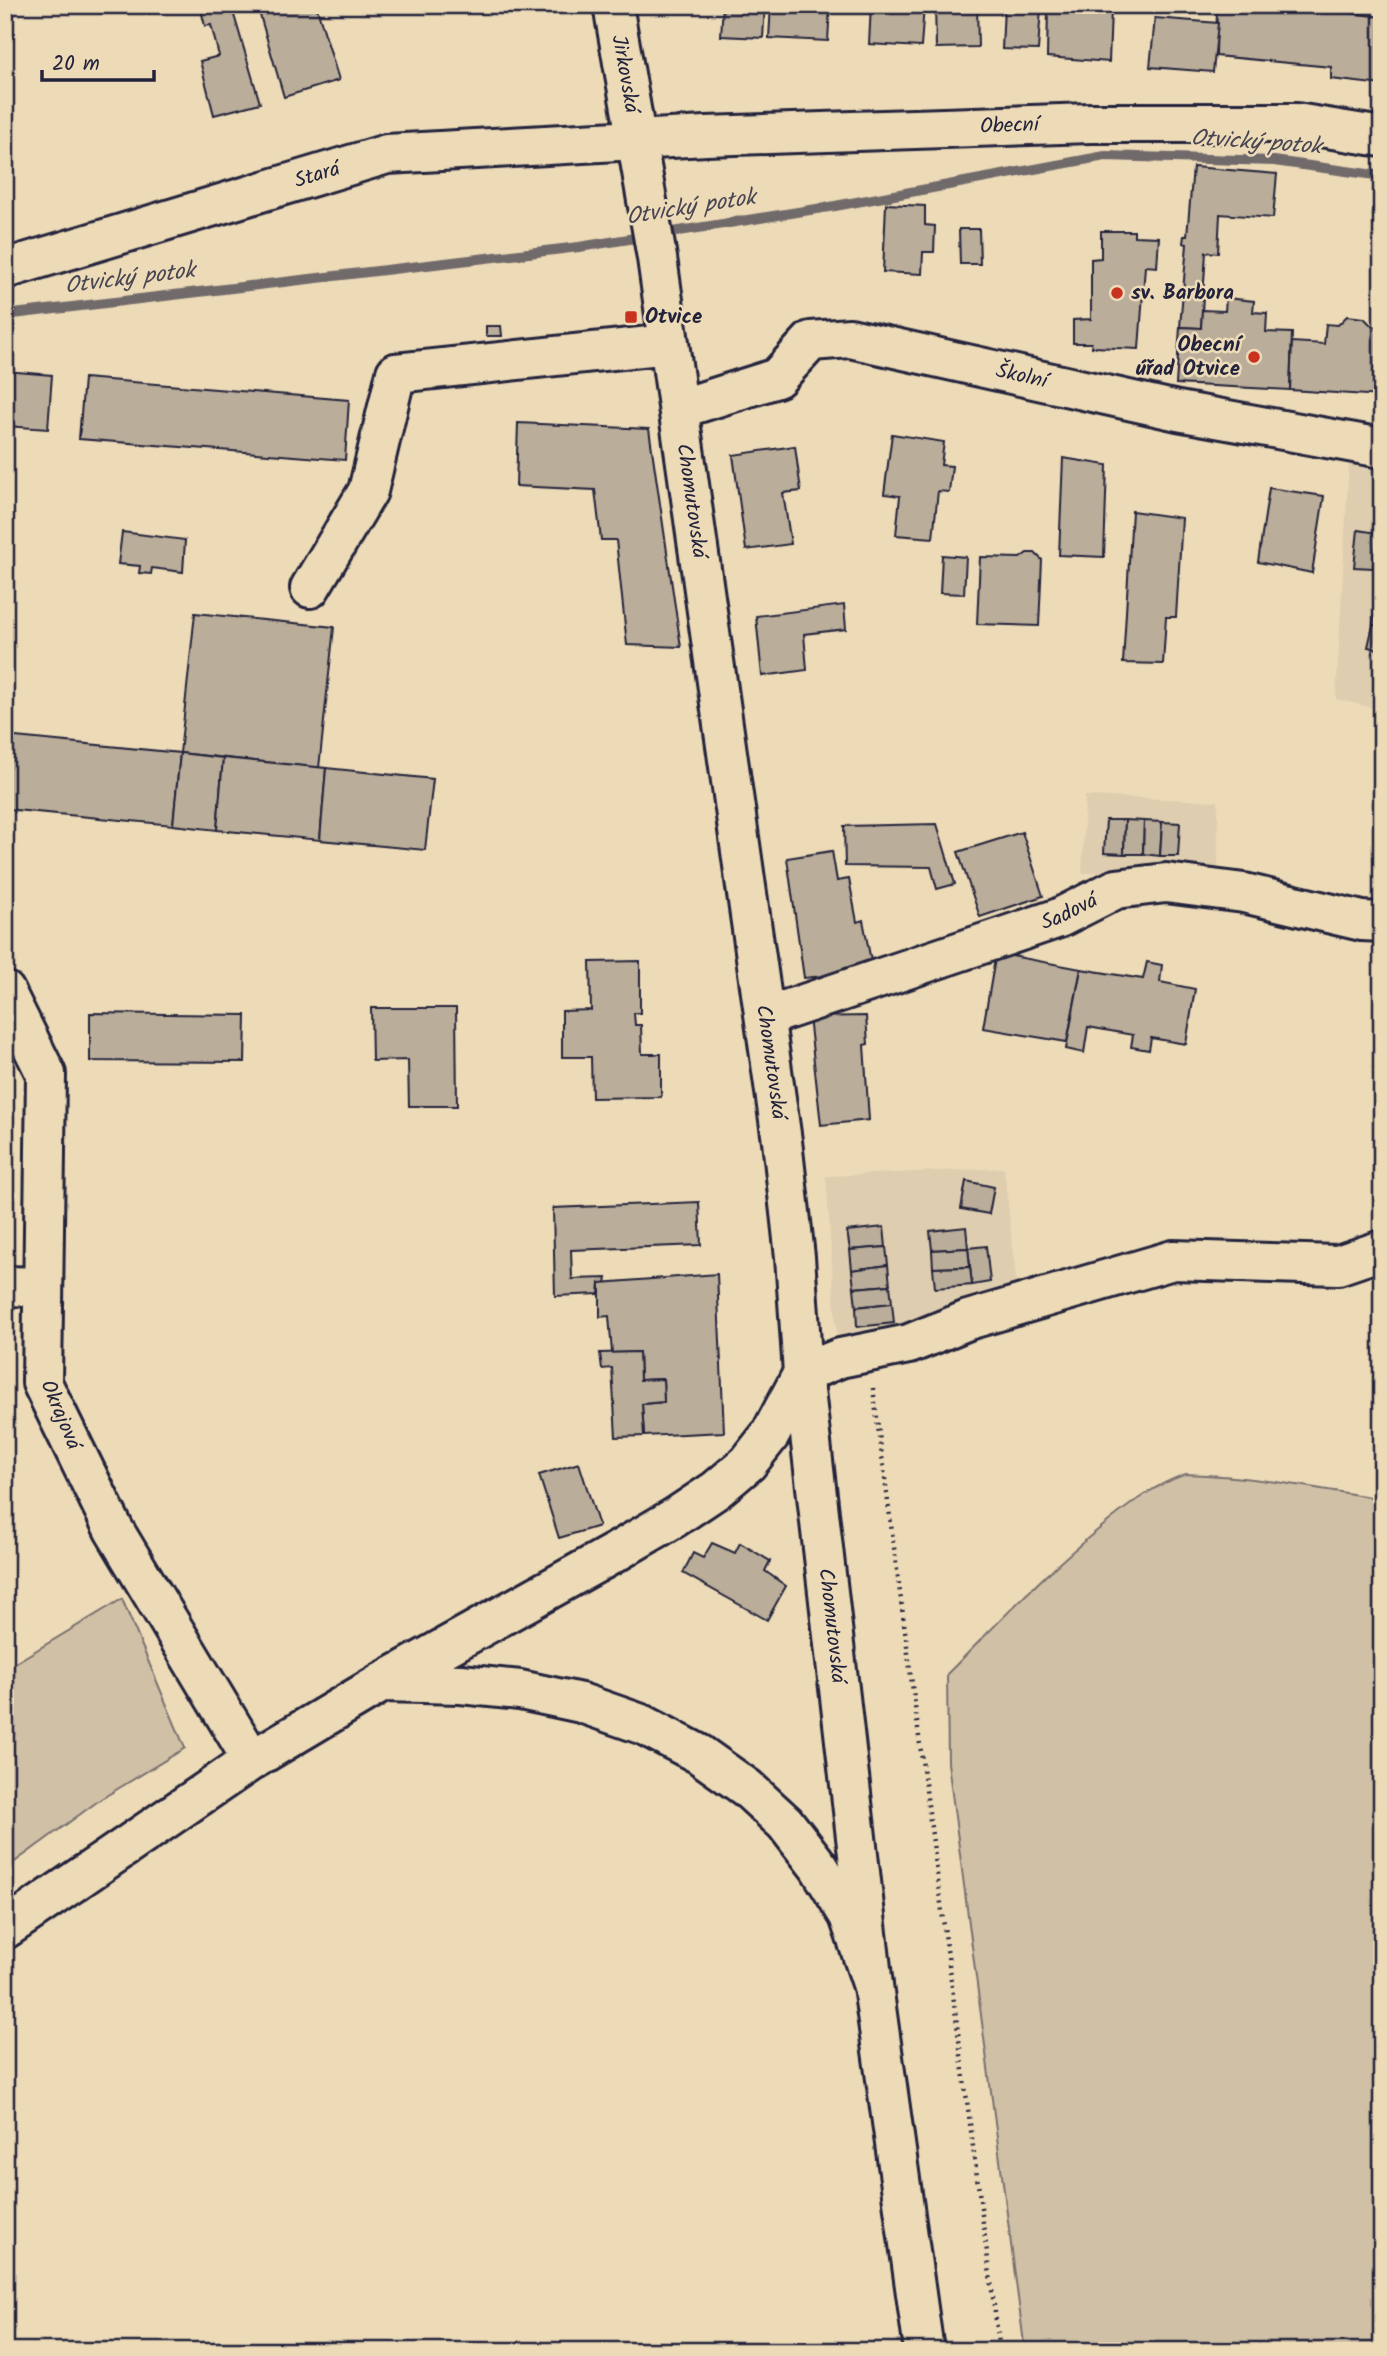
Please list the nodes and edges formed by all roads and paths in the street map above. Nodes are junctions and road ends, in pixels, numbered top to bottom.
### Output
1 (613, 5) edge
2 (1382, 137) edge
3 (638, 141) junction
4 (5, 269) edge
5 (669, 344) junction
6 (679, 410) junction
7 (1382, 448) edge
8 (310, 588) dead end
9 (1382, 922) edge
10 (5, 991) edge
11 (765, 1017) junction
12 (1382, 1250) edge
13 (5, 1286) edge
14 (43, 1287) junction
15 (868, 1352) junction
16 (803, 1373) junction
17 (383, 1682) junction
18 (251, 1760) junction
19 (5, 1929) edge
20 (873, 1986) junction
21 (924, 2351) edge
22 (1000, 2351) edge

1 - 3 main road, Jirkovská
2 - 3 main road, Obecní
3 - 4 main road, Stará
3 - 5 main road, Chomutovská
5 - 6 main road, Chomutovská
5 - 8 main road
6 - 7 main road, Školní
6 - 11 main road, Chomutovská
9 - 11 main road, Sadová
10 - 14 main road, Okrajová
11 - 16 main road, Chomutovská
12 - 15 main road
13 - 14 main road
14 - 18 main road, Okrajová
15 - 16 main road
15 - 22 path
16 - 17 main road
16 - 20 main road, Chomutovská
17 - 18 main road
17 - 20 main road
18 - 19 main road
20 - 21 main road

